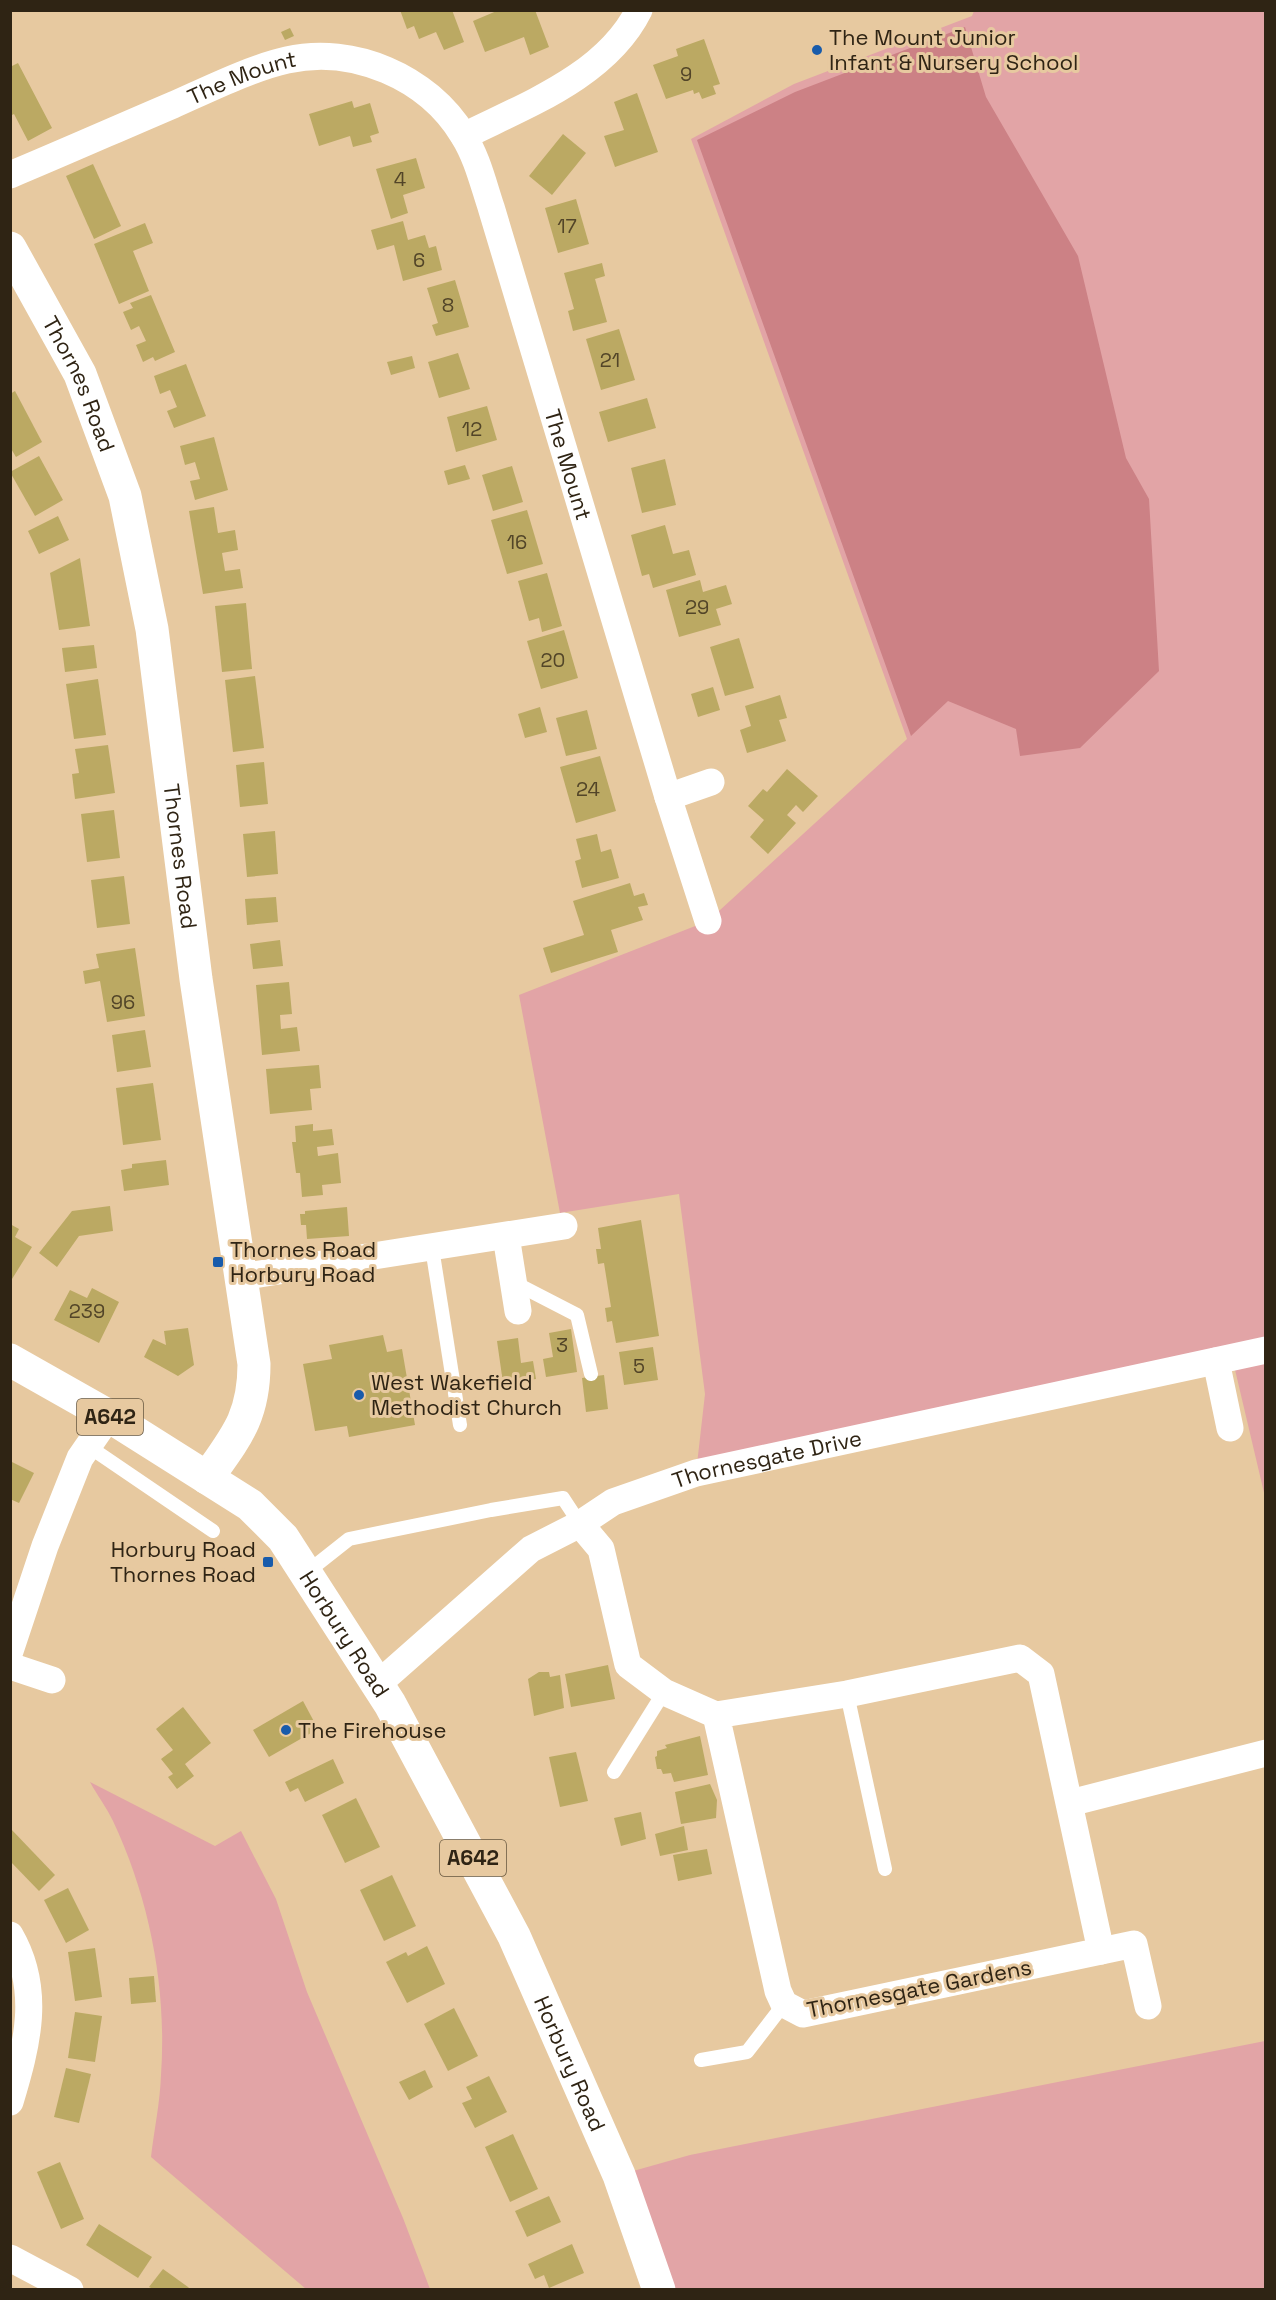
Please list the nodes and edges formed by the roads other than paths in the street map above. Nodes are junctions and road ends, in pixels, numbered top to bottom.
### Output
1 (639, 10) edge
2 (464, 136) junction
3 (10, 175) edge
4 (10, 248) edge
5 (711, 782) dead end
6 (668, 797) junction
7 (708, 921) dead end
8 (564, 1226) dead end
9 (506, 1236) junction
10 (432, 1248) junction
11 (240, 1277) junction
12 (513, 1282) junction
13 (518, 1311) dead end
14 (1266, 1350) edge
15 (10, 1360) edge
16 (1216, 1361) junction
17 (591, 1374) dead end
18 (109, 1416) junction
19 (460, 1425) dead end
20 (1230, 1428) dead end
21 (88, 1446) junction
22 (207, 1478) junction
23 (580, 1524) junction
24 (213, 1531) dead end
25 (306, 1573) junction
26 (10, 1651) edge
27 (10, 1666) edge
28 (52, 1680) dead end
29 (378, 1684) junction
30 (664, 1692) junction
31 (847, 1694) junction
32 (716, 1715) junction
33 (1266, 1753) edge
34 (614, 1772) dead end
35 (1070, 1803) junction
36 (885, 1869) dead end
37 (10, 1935) edge
38 (1101, 1951) junction
39 (784, 2004) junction
40 (1148, 2006) dead end
41 (701, 2060) dead end
42 (10, 2102) edge
43 (10, 2258) edge
44 (70, 2289) edge
45 (659, 2289) edge

1 - 2 street
2 - 3 street, The Mount
2 - 6 street, The Mount
4 - 11 main road, Thornes Road
5 - 6 street
6 - 7 street, The Mount
8 - 9 street
9 - 10 street
9 - 12 street
10 - 11 street
10 - 19 lane
11 - 22 main road, Thornes Road
12 - 13 street
12 - 17 lane
14 - 16 street, Thornesgate Drive
15 - 18 main road, Horbury Road / A642
16 - 20 street
16 - 23 street, Thornesgate Drive
18 - 21 street
18 - 22 main road, Horbury Road / A642
21 - 24 lane
21 - 26 street
22 - 25 main road, Horbury Road / A642
23 - 25 lane
23 - 29 street, Thornesgate Drive
23 - 30 street
25 - 29 main road, Horbury Road / A642
27 - 28 street
29 - 45 main road, Horbury Road / A642
30 - 32 street
30 - 34 lane
31 - 32 street
31 - 35 street
31 - 36 lane
32 - 39 street, Thornesgate Gardens
33 - 35 street
35 - 38 street
37 - 42 street
38 - 39 street, Thornesgate Gardens
38 - 40 street, Thornesgate Gardens
39 - 41 lane
43 - 44 street

